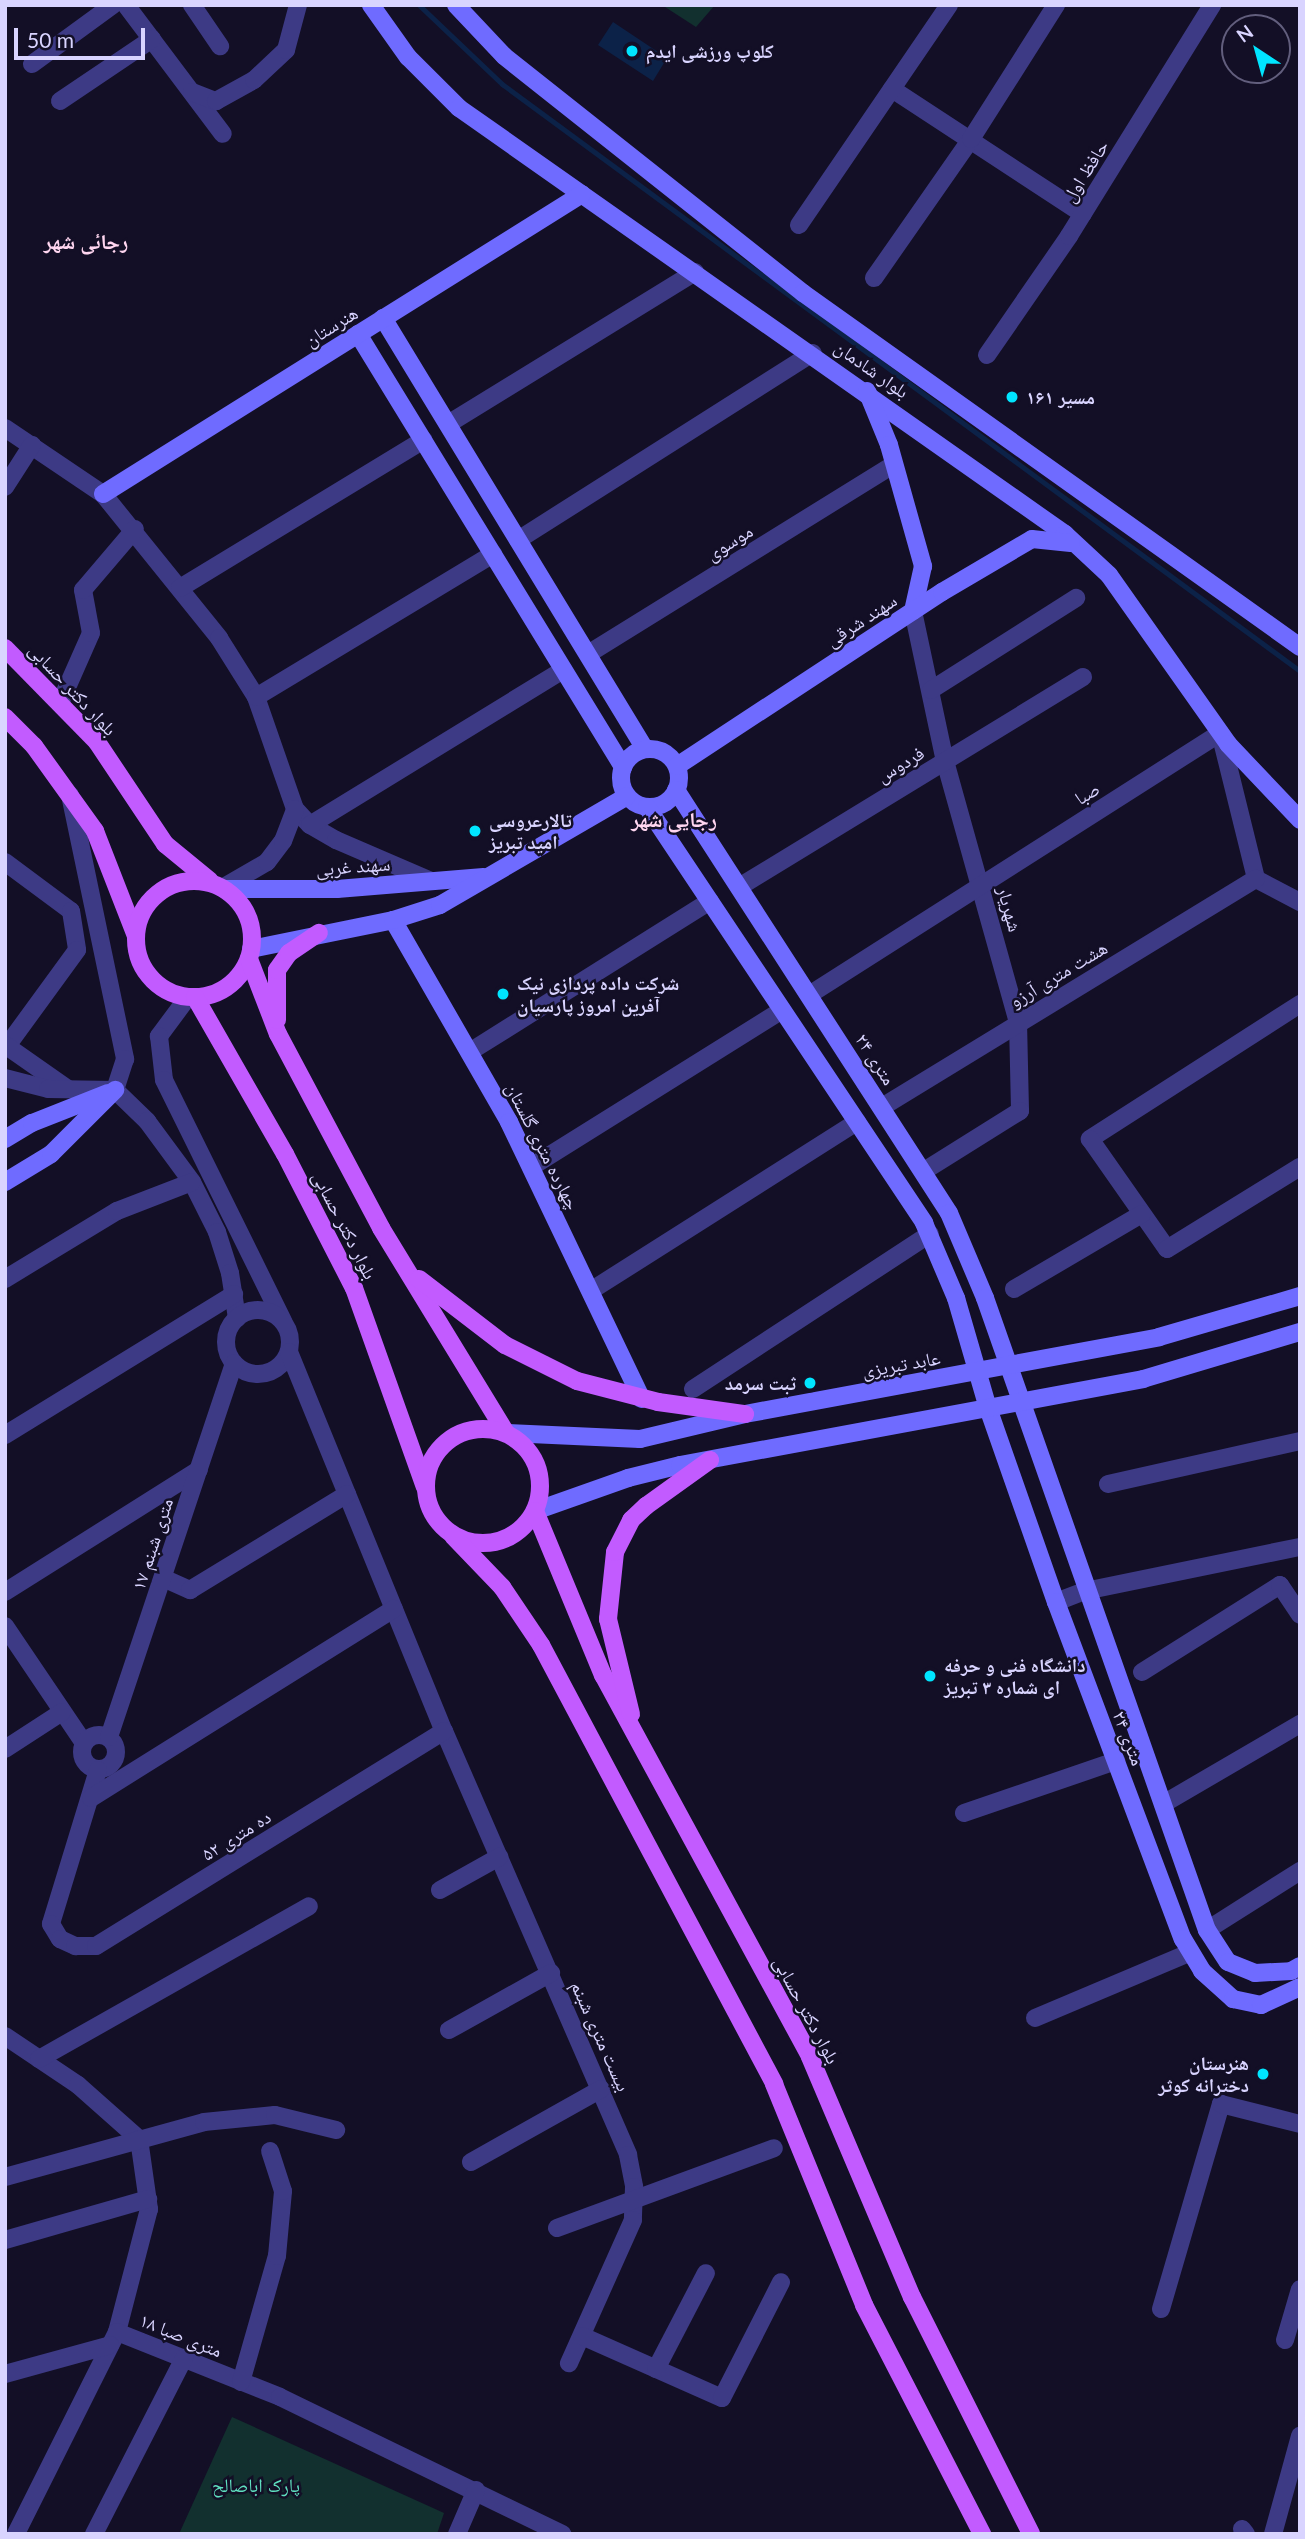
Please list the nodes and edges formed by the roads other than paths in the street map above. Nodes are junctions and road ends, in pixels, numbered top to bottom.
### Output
1 (113, 5) edge
2 (126, 5) edge
3 (192, 5) edge
4 (298, 5) edge
5 (371, 5) edge
6 (456, 5) edge
7 (949, 5) edge
8 (1056, 5) edge
9 (1212, 5) edge
10 (152, 40) junction
11 (220, 46) dead end
12 (32, 64) dead end
13 (892, 89) junction
14 (192, 92) junction
15 (60, 102) dead end
16 (223, 134) dead end
17 (971, 139) junction
18 (582, 194) junction
19 (1083, 214) junction
20 (799, 225) dead end
21 (695, 272) junction
22 (874, 278) dead end
23 (383, 318) junction
24 (358, 334) junction
25 (813, 354) junction
26 (987, 355) dead end
27 (867, 391) junction
28 (448, 424) junction
29 (5, 428) edge
30 (423, 440) junction
31 (32, 445) junction
32 (893, 465) junction
33 (5, 487) edge
34 (103, 494) junction
35 (135, 529) junction
36 (518, 540) junction
37 (1076, 545) junction
38 (493, 554) junction
39 (180, 587) junction
40 (1076, 598) dead end
41 (913, 611) junction
42 (1300, 647) edge
43 (5, 648) edge
44 (588, 654) junction
45 (563, 670) junction
46 (1083, 677) dead end
47 (931, 690) junction
48 (256, 697) junction
49 (61, 701) junction
50 (5, 717) edge
51 (1220, 733) junction
52 (645, 749) junction
53 (945, 761) junction
54 (677, 766) junction
55 (623, 767) junction
56 (676, 790) junction
57 (70, 795) junction
58 (627, 796) junction
59 (647, 807) junction
60 (295, 809) junction
61 (1300, 820) edge
62 (310, 825) junction
63 (5, 862) edge
64 (484, 877) junction
65 (1256, 879) junction
66 (431, 881) junction
67 (982, 885) junction
68 (221, 887) junction
69 (739, 887) junction
70 (710, 901) junction
71 (1300, 902) edge
72 (393, 920) junction
73 (319, 933) junction
74 (136, 936) junction
75 (250, 954) junction
76 (809, 995) junction
77 (192, 997) junction
78 (1300, 1004) edge
79 (782, 1010) junction
80 (1018, 1022) junction
81 (278, 1034) junction
82 (6, 1045) edge
83 (471, 1051) junction
84 (5, 1077) edge
85 (68, 1089) junction
86 (115, 1090) junction
87 (882, 1107) junction
88 (857, 1122) junction
89 (5, 1139) edge
90 (531, 1167) junction
91 (1300, 1167) edge
92 (924, 1171) junction
93 (5, 1182) edge
94 (192, 1182) junction
95 (934, 1187) junction
96 (910, 1201) junction
97 (1142, 1213) junction
98 (930, 1234) junction
99 (408, 1270) junction
100 (5, 1279) edge
101 (1014, 1289) dead end
102 (592, 1290) junction
103 (234, 1294) junction
104 (1300, 1296) edge
105 (237, 1318) junction
106 (283, 1321) junction
107 (1300, 1332) edge
108 (289, 1352) junction
109 (234, 1363) junction
110 (1010, 1367) junction
111 (977, 1372) junction
112 (693, 1389) dead end
113 (642, 1399) junction
114 (1021, 1403) junction
115 (988, 1408) junction
116 (745, 1414) junction
117 (506, 1433) junction
118 (5, 1435) edge
119 (1300, 1441) edge
120 (710, 1460) junction
121 (199, 1471) junction
122 (1108, 1484) dead end
123 (425, 1488) junction
124 (347, 1493) junction
125 (535, 1511) junction
126 (453, 1536) junction
127 (1300, 1547) edge
128 (163, 1577) junction
129 (1085, 1591) junction
130 (5, 1592) edge
131 (1056, 1602) junction
132 (394, 1609) junction
133 (1300, 1615) edge
134 (5, 1626) edge
135 (1142, 1672) dead end
136 (62, 1712) junction
137 (1300, 1724) edge
138 (444, 1731) junction
139 (109, 1737) junction
140 (638, 1741) junction
141 (84, 1743) junction
142 (5, 1749) edge
143 (1116, 1761) junction
144 (98, 1770) junction
145 (91, 1798) junction
146 (1163, 1804) junction
147 (964, 1813) dead end
148 (499, 1857) junction
149 (1300, 1871) edge
150 (440, 1890) dead end
151 (309, 1906) dead end
152 (1207, 1930) junction
153 (1191, 1952) junction
154 (1300, 1966) edge
155 (551, 1973) junction
156 (1300, 1987) edge
157 (1035, 2018) dead end
158 (449, 2030) dead end
159 (5, 2036) edge
160 (39, 2059) junction
161 (601, 2089) junction
162 (1300, 2124) edge
163 (336, 2130) dead end
164 (139, 2138) junction
165 (774, 2148) dead end
166 (270, 2151) dead end
167 (471, 2162) dead end
168 (5, 2177) edge
169 (148, 2199) junction
170 (634, 2200) junction
171 (557, 2228) dead end
172 (5, 2240) edge
173 (706, 2273) dead end
174 (781, 2282) dead end
175 (1300, 2289) edge
176 (1161, 2309) dead end
177 (582, 2336) junction
178 (113, 2338) junction
179 (1285, 2340) dead end
180 (184, 2358) junction
181 (569, 2363) dead end
182 (7, 2367) edge
183 (656, 2369) junction
184 (241, 2382) junction
185 (1300, 2436) edge
186 (476, 2490) junction
187 (16, 2534) edge
188 (94, 2534) edge
189 (457, 2534) edge
190 (562, 2534) edge
191 (982, 2534) edge
192 (1031, 2534) edge
193 (1273, 2534) edge

1 - 12 street
2 - 10 street
3 - 11 street
4 - 14 street
5 - 18 main road, بلوار شادمان
6 - 42 main road, بلوار شادمان
7 - 13 street
8 - 17 street
9 - 19 street, حافظ اول
10 - 14 street
10 - 15 street
13 - 17 street
13 - 20 street
14 - 16 street
17 - 19 street
17 - 22 street
18 - 21 main road, بلوار شادمان
18 - 23 main road, هنرستان
19 - 26 street, حافظ اول
21 - 25 main road, بلوار شادمان
21 - 28 street
23 - 24 main road, هنرستان
23 - 28 main road
24 - 30 main road
24 - 34 main road, هنرستان
25 - 27 main road, بلوار شادمان
25 - 36 street
27 - 32 main road
27 - 37 main road, بلوار شادمان
28 - 36 main road
29 - 31 street
30 - 38 main road
30 - 39 street
31 - 33 street
31 - 34 street
32 - 41 main road
32 - 44 street, موسوی
34 - 35 street
35 - 39 street
35 - 49 street
36 - 44 main road
37 - 41 main road, سهند شرقی
37 - 51 main road, بلوار شادمان
38 - 45 main road
38 - 48 street
39 - 48 street
40 - 47 street
41 - 47 street, شهریار
41 - 54 main road, سهند شرقی
43 - 49 main road, بلوار دکتر حسابی
44 - 52 main road
45 - 55 main road
45 - 62 street
46 - 53 street, فردوس
47 - 53 street, شهریار
48 - 60 street
49 - 68 main road, بلوار دکتر حسابی
50 - 57 main road
51 - 61 main road, بلوار شادمان
51 - 65 street
51 - 67 street, صبا
52 - 54 main road
52 - 55 main road
53 - 67 street, شهریار
53 - 69 street, فردوس
54 - 56 main road
55 - 58 main road
56 - 59 main road
56 - 69 main road, ۲۴ متری
57 - 74 main road
57 - 86 street
58 - 59 main road
58 - 64 main road, سهند غربی
59 - 70 main road
60 - 62 street
60 - 68 street
62 - 66 street
63 - 82 street
64 - 66 main road, سهند غربی
64 - 72 main road, سهند غربی
65 - 71 street
65 - 80 street, هشت متری آرزو
66 - 68 main road, سهند غربی
67 - 76 street, صبا
67 - 80 street, شهریار
68 - 74 main road
68 - 75 main road
69 - 76 main road, ۲۴ متری
70 - 79 main road
70 - 83 street
72 - 73 main road, سهند غربی
72 - 83 main road, چهارده متری گلستان
73 - 75 main road, سهند غربی
73 - 81 main road
74 - 77 main road
75 - 77 main road
75 - 81 main road, بلوار دکتر حسابی
76 - 87 main road, ۲۴ متری
77 - 106 street
77 - 123 main road, بلوار دکتر حسابی
78 - 97 street
79 - 88 main road
79 - 90 street
80 - 87 street, هشت متری آرزو
80 - 92 street, شهریار
81 - 99 main road, بلوار دکتر حسابی
82 - 85 street
83 - 90 main road, چهارده متری گلستان
84 - 85 street
85 - 86 street
86 - 89 main road
86 - 93 main road
86 - 94 street
87 - 92 main road, ۲۴ متری
88 - 96 main road
88 - 102 street
90 - 102 main road, چهارده متری گلستان
91 - 97 street
92 - 95 main road, ۲۴ متری
94 - 100 street
94 - 103 street
95 - 96 main road
95 - 110 main road, ۲۴ متری
96 - 98 main road
97 - 101 street
98 - 111 main road
98 - 112 street
99 - 113 main road
99 - 117 main road, بلوار دکتر حسابی
102 - 113 main road, چهارده متری گلستان
103 - 105 street
103 - 118 street
104 - 110 main road, عابد تبریزی
105 - 106 street
105 - 109 street
106 - 108 street
107 - 114 main road
108 - 109 street
108 - 124 street, بیست متری شبنم
109 - 121 street, ۱۷ متری شبنم
110 - 111 main road, عابد تبریزی
110 - 114 main road, ۲۴ متری
111 - 115 main road, ۲۴ متری
111 - 116 main road, عابد تبریزی
113 - 116 main road
114 - 115 main road
114 - 129 main road, ۲۴ متری
115 - 120 main road
115 - 131 main road, ۲۴ متری
116 - 117 main road, عابد تبریزی
117 - 123 main road
117 - 125 main road
119 - 122 street
120 - 125 main road
120 - 140 main road
121 - 128 street, ۱۷ متری شبنم
121 - 130 street
123 - 126 main road
124 - 128 street
124 - 132 street, بیست متری شبنم
125 - 126 main road
125 - 140 main road, بلوار دکتر حسابی
126 - 191 main road
127 - 129 street
128 - 139 street, ۱۷ متری شبنم
129 - 131 street
129 - 146 main road, ۲۴ متری
131 - 143 main road, ۲۴ متری
132 - 138 street, بیست متری شبنم
132 - 145 street
133 - 135 street
134 - 136 street
136 - 141 street
136 - 142 street
137 - 146 street
138 - 145 street, ده متری ۵۲
138 - 148 street, بیست متری شبنم
139 - 141 street
139 - 144 street
140 - 192 main road, بلوار دکتر حسابی
141 - 144 street
143 - 147 street
143 - 153 main road, ۲۴ متری
144 - 145 street
146 - 152 main road, ۲۴ متری
148 - 150 street
148 - 155 street, بیست متری شبنم
149 - 152 street
151 - 160 street
152 - 154 main road, ۲۴ متری
153 - 156 main road, ۲۴ متری
153 - 157 street
155 - 158 street
155 - 161 street, بیست متری شبنم
159 - 160 street
160 - 164 street
161 - 167 street
161 - 170 street, بیست متری شبنم
162 - 176 street
163 - 164 street
164 - 168 street
164 - 169 street, متری صبا ۱۸
165 - 170 street
166 - 184 street
169 - 172 street
169 - 178 street, متری صبا ۱۸
170 - 171 street
170 - 177 street, بیست متری شبنم
173 - 183 street
174 - 183 street
175 - 179 street
177 - 181 street, بیست متری شبنم
177 - 183 street
178 - 180 street, متری صبا ۱۸
178 - 182 street
178 - 187 street
180 - 184 street, متری صبا ۱۸
180 - 188 street
184 - 186 street, متری صبا ۱۸
185 - 193 street
186 - 189 street
186 - 190 street, متری صبا ۱۸

